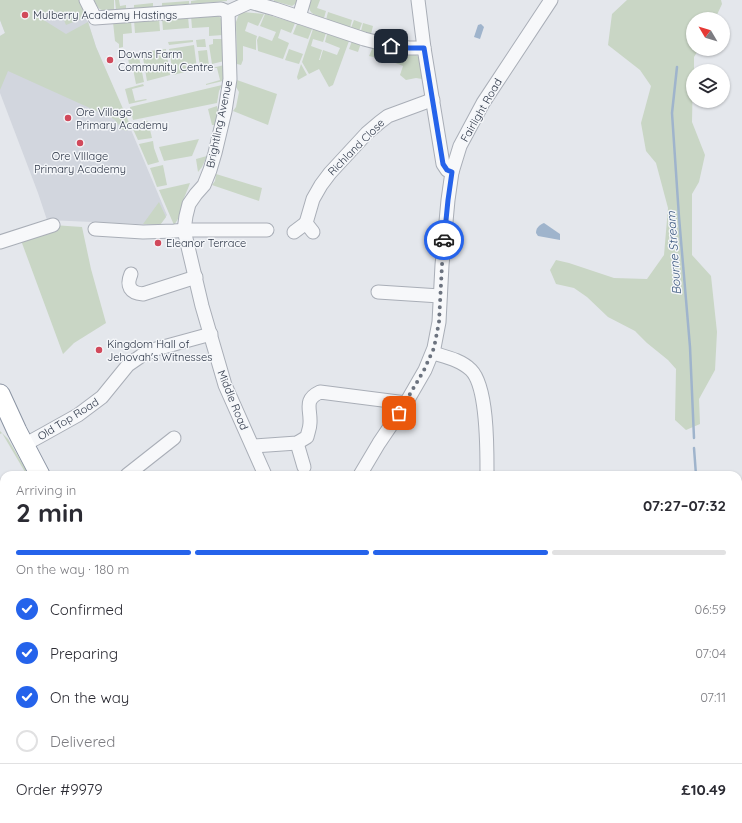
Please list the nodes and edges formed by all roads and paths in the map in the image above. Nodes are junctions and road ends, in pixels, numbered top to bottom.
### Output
1 (86, 0) edge
2 (304, 0) edge
3 (418, 0) edge
4 (250, 1) edge
5 (550, 3) edge
6 (228, 12) junction
7 (299, 17) junction
8 (424, 48) junction
9 (433, 100) junction
10 (452, 172) junction
11 (54, 225) dead end
12 (95, 229) dead end
13 (184, 230) junction
14 (267, 230) dead end
15 (294, 232) dead end
16 (0, 242) edge
17 (131, 274) dead end
18 (196, 277) junction
19 (378, 292) dead end
20 (440, 296) junction
21 (211, 334) junction
22 (433, 353) junction
23 (0, 394) edge
24 (406, 403) junction
25 (4, 415) edge
26 (174, 438) dead end
27 (297, 443) junction
28 (24, 444) junction
29 (253, 446) junction
30 (304, 467) dead end
31 (38, 471) edge
32 (132, 471) edge
33 (263, 471) edge
34 (362, 471) edge
35 (487, 471) edge

1 - 6 street
2 - 7 street
3 - 8 street
4 - 6 street
4 - 7 street
5 - 10 street, Fairlight Road
6 - 13 street, Brightling Avenue
7 - 8 street
8 - 9 street
9 - 10 street
9 - 15 street, Richland Close
10 - 20 street, Fairlight Road
11 - 16 street
12 - 13 street
13 - 14 street
13 - 18 street, Middle Road
17 - 18 street
18 - 21 street, Middle Road
19 - 20 street
20 - 22 street, Fairlight Road
21 - 28 street, Old Top Road
21 - 29 street, Middle Road
22 - 24 street, Fairlight Road
22 - 35 street
23 - 25 highway
24 - 27 street
24 - 34 street, Fairlight Road
25 - 28 highway
26 - 32 street
27 - 29 street
27 - 30 street
28 - 31 highway
29 - 33 street, Middle Road

